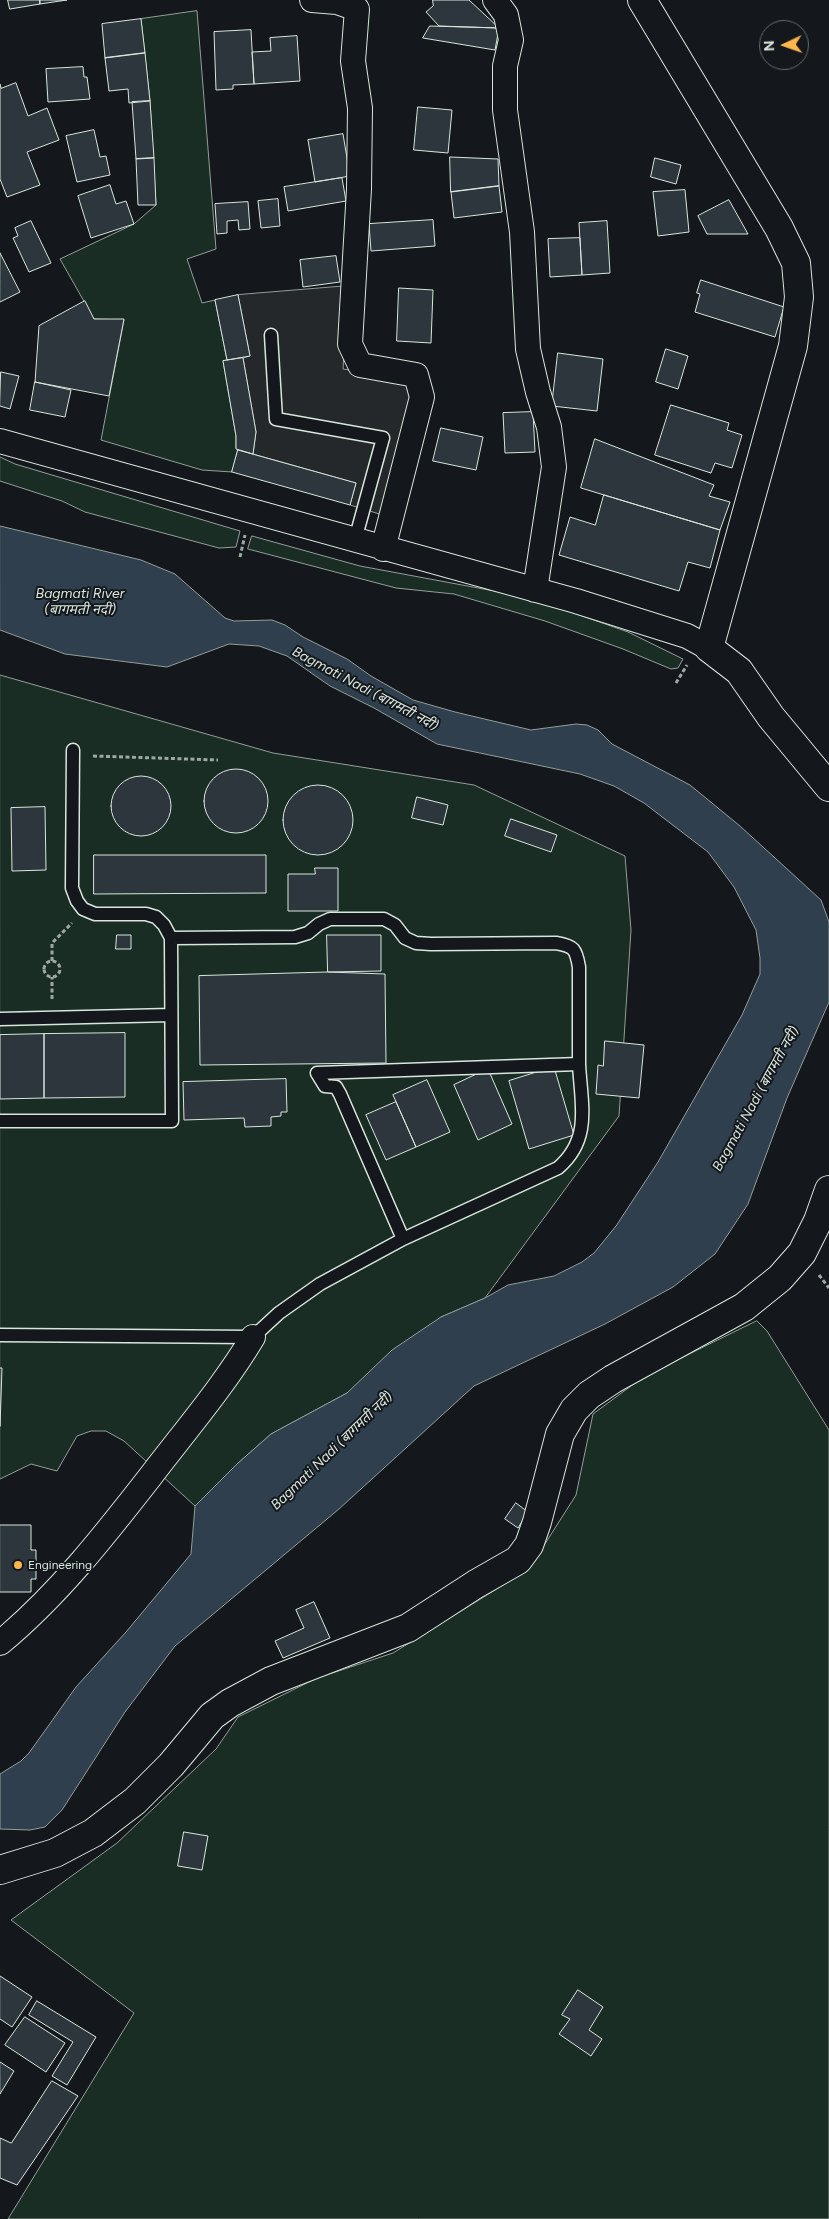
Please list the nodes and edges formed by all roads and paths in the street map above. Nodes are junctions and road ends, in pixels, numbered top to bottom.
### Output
1 (312, 0) edge
2 (495, 0) edge
3 (642, 0) edge
4 (271, 335) dead end
5 (0, 441) edge
6 (355, 540) junction
7 (383, 549) junction
8 (534, 590) junction
9 (709, 648) junction
10 (73, 754) joint
11 (218, 760) dead end
12 (829, 787) edge
13 (83, 909) junction
14 (171, 938) junction
15 (52, 961) junction
16 (170, 1015) junction
17 (0, 1019) edge
18 (580, 1064) junction
19 (0, 1121) edge
20 (829, 1190) edge
21 (403, 1239) junction
22 (0, 1335) edge
23 (253, 1336) junction
24 (0, 1643) edge
25 (0, 1870) edge

1 - 7 street
2 - 8 street
3 - 9 street
4 - 6 lane
5 - 6 street
6 - 7 street
7 - 8 street
8 - 9 street
9 - 12 street
10 - 11 path
10 - 13 lane
13 - 14 lane
13 - 15 path
14 - 16 lane
14 - 18 lane
15 - 15 path
16 - 17 lane
16 - 19 lane
18 - 21 lane
18 - 21 lane
20 - 25 street
21 - 23 lane
22 - 23 lane
23 - 24 street

